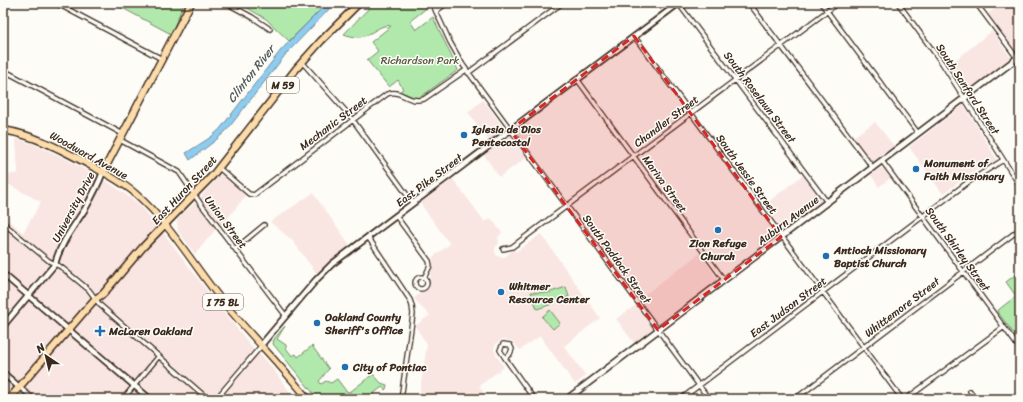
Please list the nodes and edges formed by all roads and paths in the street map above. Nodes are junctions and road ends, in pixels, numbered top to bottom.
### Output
1 (56, 3) edge
2 (191, 3) edge
3 (226, 3) edge
4 (359, 3) edge
5 (432, 3) edge
6 (448, 3) edge
7 (562, 3) edge
8 (678, 3) edge
9 (749, 3) edge
10 (821, 3) edge
11 (838, 3) edge
12 (898, 3) edge
13 (976, 3) edge
14 (827, 11) junction
15 (436, 12) junction
16 (270, 29) dead end
17 (634, 36) junction
18 (781, 45) junction
19 (1019, 57) edge
20 (162, 59) junction
21 (302, 62) junction
22 (3, 70) edge
23 (467, 71) junction
24 (577, 79) junction
25 (735, 80) junction
26 (964, 98) junction
27 (691, 113) junction
28 (353, 120) junction
29 (3, 130) edge
30 (510, 130) junction
31 (918, 133) junction
32 (121, 137) junction
33 (634, 156) junction
34 (1003, 160) junction
35 (882, 161) junction
36 (219, 168) junction
37 (873, 168) junction
38 (103, 172) junction
39 (1020, 186) edge
40 (195, 194) junction
41 (827, 202) junction
42 (413, 203) junction
43 (567, 207) junction
44 (396, 216) junction
45 (923, 216) junction
46 (3, 223) edge
47 (165, 224) junction
48 (264, 226) dead end
49 (1020, 229) edge
50 (368, 237) junction
51 (781, 237) junction
52 (235, 249) junction
53 (503, 249) dead end
54 (55, 264) junction
55 (964, 271) junction
56 (3, 274) edge
57 (424, 278) dead end
58 (724, 280) junction
59 (822, 292) junction
60 (29, 296) junction
61 (95, 298) junction
62 (286, 316) junction
63 (3, 326) edge
64 (1004, 327) junction
65 (68, 330) junction
66 (658, 330) junction
67 (262, 344) junction
68 (863, 347) junction
69 (1020, 349) edge
70 (159, 356) junction
71 (505, 358) dead end
72 (3, 373) edge
73 (699, 385) junction
74 (134, 386) junction
75 (19, 387) junction
76 (970, 391) dead end
77 (9, 399) edge
78 (34, 399) edge
79 (123, 399) edge
80 (150, 399) edge
81 (208, 399) edge
82 (216, 399) edge
83 (308, 399) edge
84 (402, 399) edge
85 (534, 399) edge
86 (567, 399) edge
87 (681, 399) edge
88 (709, 399) edge
89 (795, 399) edge
90 (902, 399) edge
91 (906, 399) edge
92 (976, 399) edge

1 - 20 street
2 - 20 highway, University Drive
3 - 16 street
4 - 21 highway, East Huron Street / M 59
5 - 15 street, South Paddock Street
6 - 15 street
7 - 23 street, Mechanic Street
8 - 17 street, East Pike Street
8 - 25 street, South Roselawn Street
9 - 18 street
10 - 14 street
11 - 14 street, Chandler Street
12 - 26 street, South Sanford Street
13 - 19 street
14 - 18 street, Chandler Street
14 - 31 street
15 - 23 street, South Paddock Street
17 - 24 street, East Pike Street
17 - 27 street, South Jessie Street
18 - 25 street, Chandler Street
18 - 37 street
19 - 26 main road, Auburn Avenue
20 - 32 highway, University Drive
21 - 28 street
21 - 36 highway, East Huron Street / M 59
22 - 32 street, Union Street
23 - 28 street, Mechanic Street
23 - 30 street, South Paddock Street
24 - 30 street, East Pike Street
24 - 33 street, Mariva Street
25 - 27 street, Chandler Street
25 - 41 street, South Roselawn Street
26 - 31 main road, Auburn Avenue
26 - 34 street, South Sanford Street
27 - 33 street, Chandler Street
27 - 51 street, South Jessie Street
28 - 36 street, Mechanic Street
28 - 42 street
29 - 38 highway, Woodward Avenue / I 75 BL
30 - 42 street, East Pike Street
30 - 43 street, South Paddock Street
31 - 35 main road, Auburn Avenue
32 - 38 highway, University Drive
32 - 40 street, Union Street
33 - 43 street, Chandler Street
33 - 58 street, Mariva Street
34 - 39 street, South Sanford Street
34 - 45 street, East Judson Street
35 - 37 main road, Auburn Avenue
35 - 45 street, South Shirley Street
36 - 40 highway, East Huron Street / M 59
37 - 41 main road, Auburn Avenue
38 - 47 main road, Woodward Avenue / I 75 BL
38 - 54 street, University Drive
40 - 47 highway, East Huron Street / M 59
40 - 52 street, Union Street
41 - 51 main road, Auburn Avenue
42 - 44 street, East Pike Street
43 - 53 street, Chandler Street
43 - 66 street, South Paddock Street
44 - 50 street, East Pike Street
44 - 57 street
45 - 55 street, South Shirley Street
45 - 59 street, East Judson Street
46 - 54 street
47 - 61 highway, East Huron Street / M 59
47 - 67 main road, Woodward Avenue / I 75 BL
48 - 52 street
49 - 55 street, Whittemore Street
50 - 62 street, East Pike Street
50 - 84 street
51 - 58 main road, Auburn Avenue
51 - 59 street, South Jessie Street
52 - 62 street, Union Street
54 - 60 street, University Drive
54 - 61 street
55 - 64 street, South Shirley Street
55 - 68 street, Whittemore Street
56 - 60 street
58 - 66 main road, Auburn Avenue
59 - 68 street, South Jessie Street
59 - 73 street, East Judson Street
60 - 63 street, University Drive
60 - 65 street
61 - 65 highway, East Huron Street / M 59
61 - 70 street
62 - 67 street, East Pike Street
64 - 69 street, South Shirley Street
64 - 91 street
65 - 74 street
65 - 75 highway, East Huron Street / M 59
66 - 73 street, South Paddock Street
66 - 86 main road, Auburn Avenue
67 - 82 street, East Pike Street
67 - 83 main road, Woodward Avenue / I 75 BL
68 - 89 street, Whittemore Street
68 - 90 street, South Jessie Street
70 - 74 street
70 - 81 street
71 - 85 street
72 - 75 street
73 - 87 street, East Judson Street
73 - 88 street, South Paddock Street
74 - 79 street
74 - 80 street
75 - 77 highway, M 59
75 - 78 street
76 - 92 street

